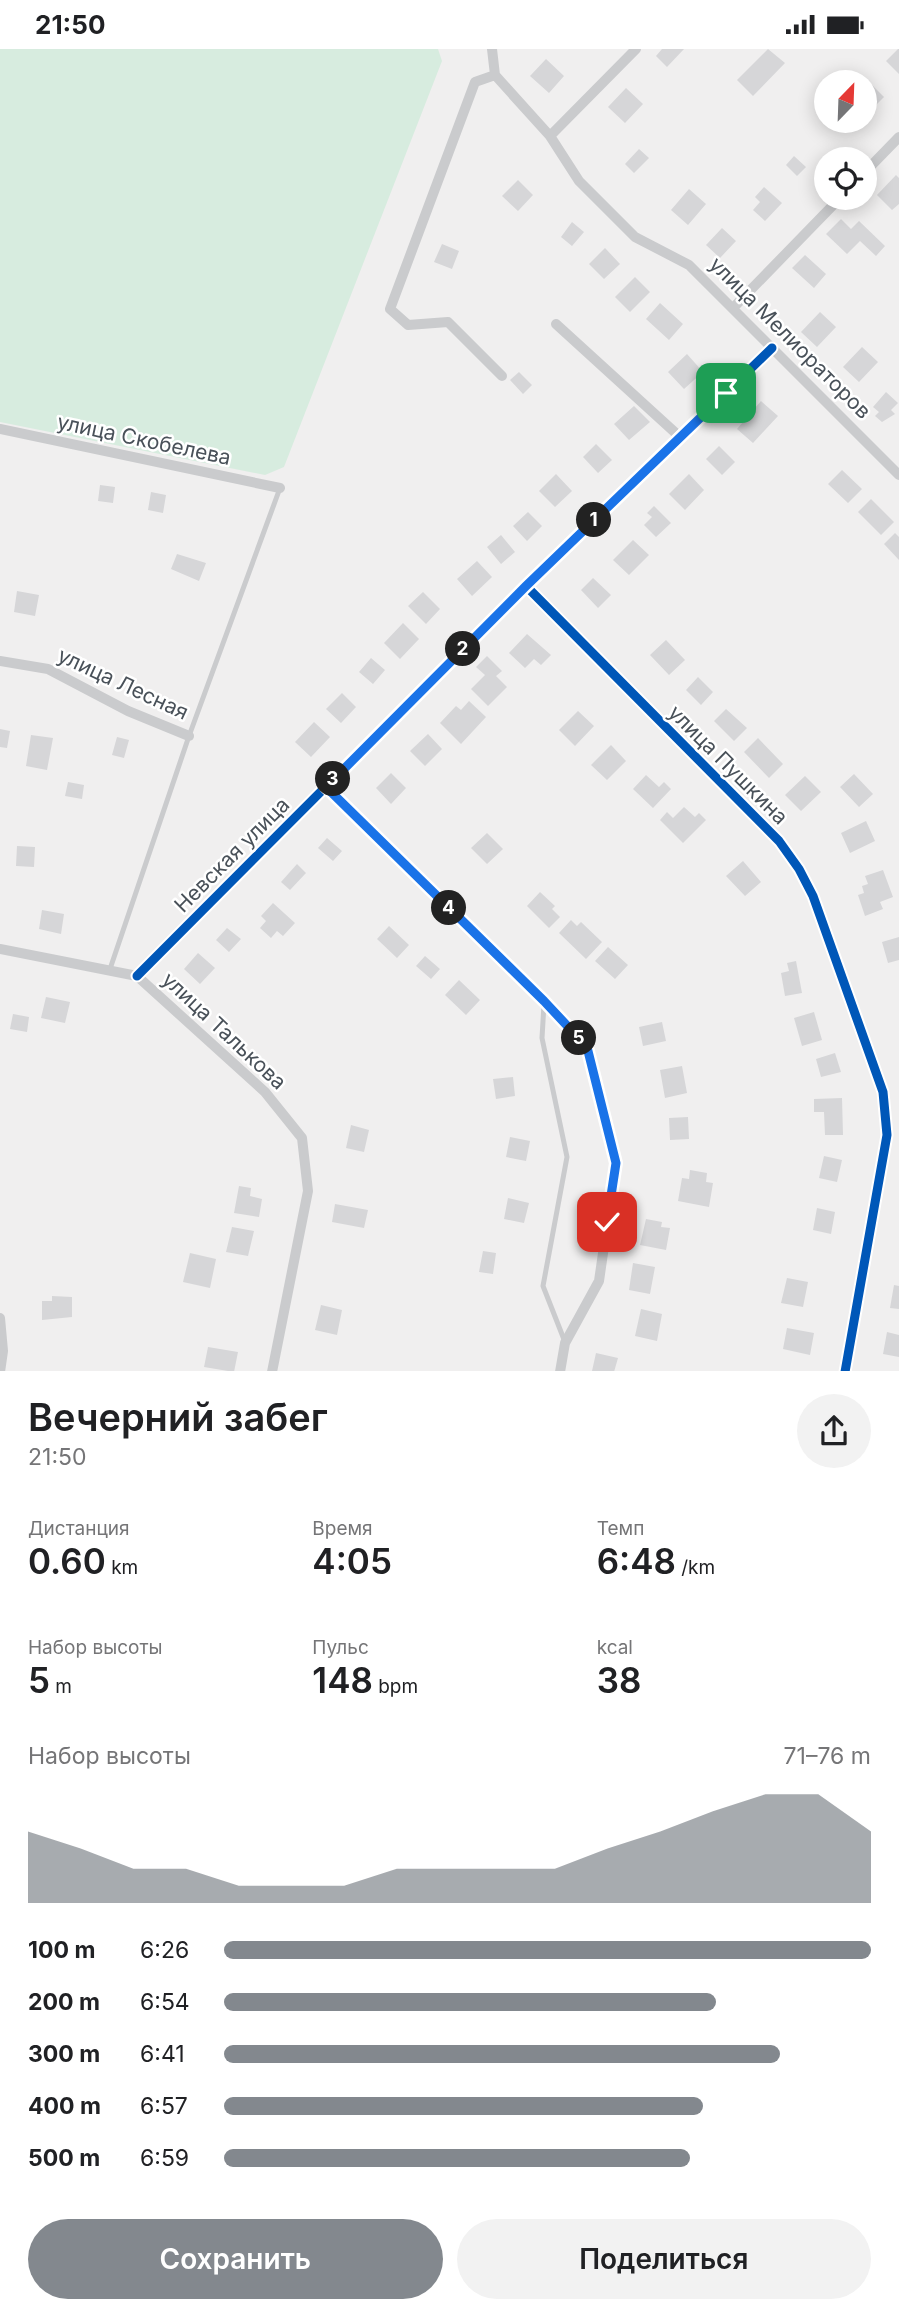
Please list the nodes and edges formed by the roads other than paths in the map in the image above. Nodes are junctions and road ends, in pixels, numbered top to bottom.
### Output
1 (492, 49) edge
2 (636, 49) edge
3 (495, 75) junction
4 (550, 136) junction
5 (899, 137) edge
6 (877, 160) edge
7 (828, 210) edge
8 (734, 307) junction
9 (556, 324) dead end
10 (772, 348) junction
11 (502, 376) dead end
12 (0, 429) edge
13 (680, 437) junction
14 (899, 475) edge
15 (280, 488) joint
16 (526, 586) junction
17 (0, 661) edge
18 (189, 736) junction
19 (326, 787) junction
20 (0, 949) edge
21 (110, 969) junction
22 (137, 976) junction
23 (544, 1001) junction
24 (0, 1318) edge
25 (565, 1343) junction
26 (0, 1371) edge
27 (272, 1371) edge
28 (559, 1371) edge
29 (845, 1371) edge

1 - 3 street
2 - 4 street
3 - 4 street, улица Мелиораторов
3 - 11 street
4 - 8 street, улица Мелиораторов
5 - 6 street
7 - 8 street
8 - 10 street, улица Мелиораторов
9 - 13 street
10 - 13 street, Невская улица
10 - 14 street, улица Мелиораторов
12 - 15 street, улица Скобелева
13 - 16 street, Невская улица
15 - 18 lane
16 - 19 street, Невская улица
16 - 29 street, улица Пушкина
17 - 18 street, улица Лесная
18 - 21 lane
19 - 22 street, Невская улица
19 - 23 street
20 - 21 street, улица Талькова
21 - 22 street, улица Талькова
22 - 27 street, улица Талькова
23 - 25 lane
23 - 25 street
24 - 26 street
25 - 28 street

